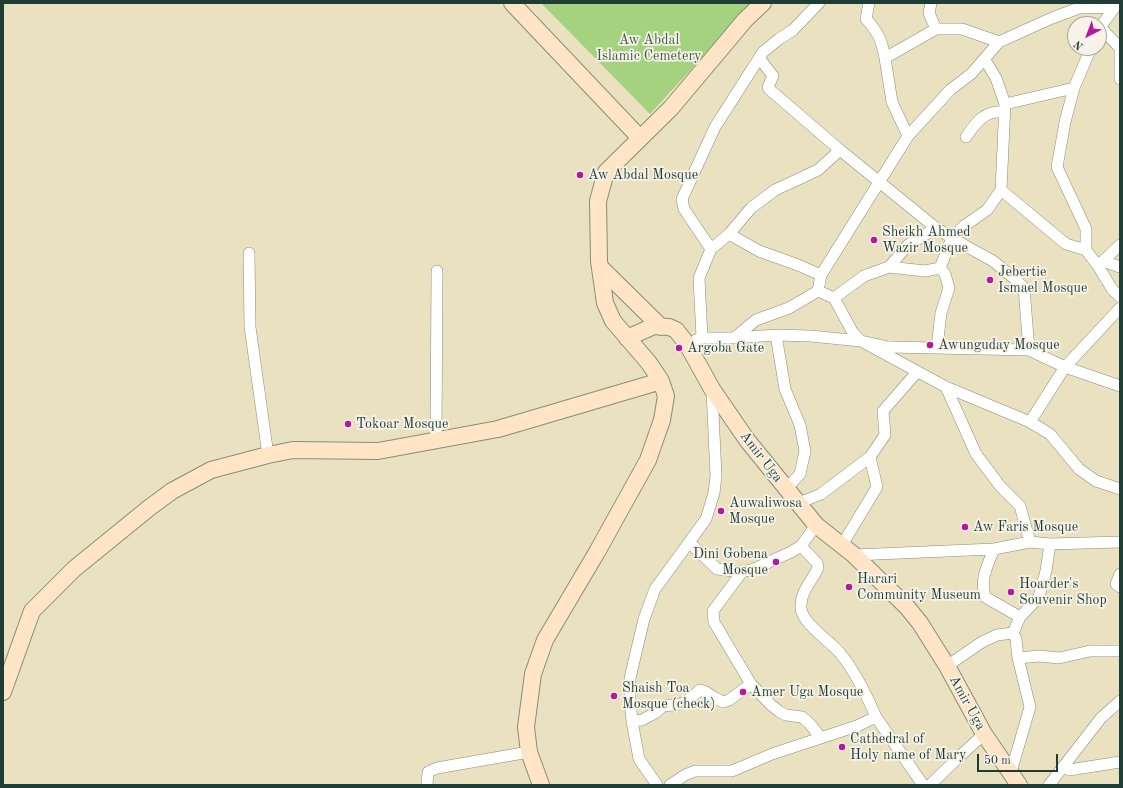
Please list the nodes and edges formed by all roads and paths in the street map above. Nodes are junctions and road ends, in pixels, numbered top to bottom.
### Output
1 (512, 3) edge
2 (763, 3) edge
3 (819, 3) edge
4 (869, 3) edge
5 (931, 3) edge
6 (1116, 5) edge
7 (1107, 17) edge
8 (936, 29) junction
9 (1107, 36) edge
10 (999, 42) junction
11 (1088, 56) edge
12 (885, 58) junction
13 (760, 59) junction
14 (985, 60) junction
15 (1120, 79) edge
16 (1074, 88) junction
17 (1004, 108) junction
18 (908, 136) junction
19 (966, 137) dead end
20 (640, 138) junction
21 (840, 150) junction
22 (879, 182) junction
23 (1001, 190) junction
24 (936, 228) junction
25 (729, 234) junction
26 (952, 238) junction
27 (1120, 245) edge
28 (711, 249) junction
29 (1086, 250) junction
30 (249, 254) dead end
31 (1101, 264) junction
32 (600, 267) junction
33 (889, 267) junction
34 (1120, 267) edge
35 (940, 268) junction
36 (437, 270) dead end
37 (821, 275) junction
38 (818, 291) junction
39 (1120, 297) edge
40 (834, 298) junction
41 (1120, 308) edge
42 (661, 327) junction
43 (776, 335) junction
44 (627, 338) junction
45 (734, 338) junction
46 (695, 341) junction
47 (861, 341) junction
48 (937, 347) junction
49 (1029, 350) junction
50 (1065, 367) junction
51 (917, 372) junction
52 (661, 381) junction
53 (1120, 386) edge
54 (946, 387) junction
55 (712, 389) junction
56 (1030, 422) junction
57 (436, 440) junction
58 (268, 455) junction
59 (870, 457) junction
60 (786, 489) junction
61 (1120, 489) edge
62 (799, 503) junction
63 (816, 526) junction
64 (690, 542) junction
65 (1030, 542) junction
66 (1120, 542) edge
67 (1050, 544) junction
68 (801, 546) junction
69 (994, 549) junction
70 (848, 550) junction
71 (742, 572) junction
72 (1120, 574) edge
73 (1120, 587) edge
74 (1020, 617) junction
75 (1014, 633) junction
76 (1120, 651) edge
77 (1018, 658) junction
78 (947, 666) junction
79 (751, 684) junction
80 (3, 692) edge
81 (1120, 701) edge
82 (876, 717) junction
83 (632, 722) junction
84 (984, 734) junction
85 (821, 738) junction
86 (529, 752) junction
87 (1120, 762) edge
88 (1069, 770) dead end
89 (1015, 779) edge
90 (427, 785) edge
91 (541, 785) edge
92 (657, 785) edge
93 (670, 785) edge
94 (924, 785) edge
95 (930, 785) edge
96 (1049, 785) edge

1 - 20 street
2 - 20 street
3 - 13 street
4 - 12 street
5 - 8 street
6 - 7 street
6 - 10 street
8 - 10 street
8 - 12 street
9 - 15 street
10 - 14 street
11 - 16 street
12 - 18 street
13 - 21 street
13 - 28 street
14 - 17 street
14 - 18 street
16 - 17 street
16 - 29 street
17 - 19 street
17 - 23 street
18 - 22 street
20 - 32 street
21 - 22 street
21 - 25 street
22 - 24 street
22 - 37 street
23 - 26 street
23 - 29 street
24 - 26 street
24 - 33 street
25 - 28 street
25 - 37 street
26 - 35 street
26 - 49 street
27 - 31 street
28 - 46 street
29 - 31 street
30 - 58 street
31 - 34 street
31 - 39 street
32 - 42 street
32 - 44 street
33 - 35 street
33 - 40 street
35 - 48 street
36 - 57 street
37 - 38 street
38 - 40 street
38 - 45 street
40 - 47 street
41 - 50 street
42 - 44 street
42 - 46 street, Amir Uga
43 - 45 street
43 - 47 street
43 - 60 street
44 - 52 street
45 - 46 street
46 - 55 street, Amir Uga
47 - 48 street
47 - 51 street
48 - 49 street
49 - 50 street
50 - 53 street
50 - 56 street
51 - 54 street
51 - 59 street
52 - 57 street
52 - 86 street
54 - 56 street
54 - 65 street
55 - 60 street, Amir Uga
55 - 64 street
56 - 61 street
57 - 58 street
58 - 80 street
59 - 62 street
59 - 70 street
60 - 62 street, Amir Uga
62 - 63 street, Amir Uga
63 - 68 street
63 - 70 street, Amir Uga
64 - 71 street
64 - 83 street
65 - 67 street
65 - 69 street
66 - 67 street
67 - 74 street
68 - 71 street
68 - 82 street
69 - 70 street
69 - 74 street
70 - 78 street, Amir Uga
71 - 79 street
72 - 73 street
74 - 75 street
75 - 77 street
75 - 78 street
76 - 77 street
77 - 89 street
78 - 84 street, Amir Uga
79 - 83 street
79 - 85 street
81 - 96 street
82 - 85 street
82 - 94 street
83 - 92 street
84 - 89 street, Amir Uga
84 - 95 street
85 - 93 street
86 - 90 street
86 - 91 street
87 - 88 street

